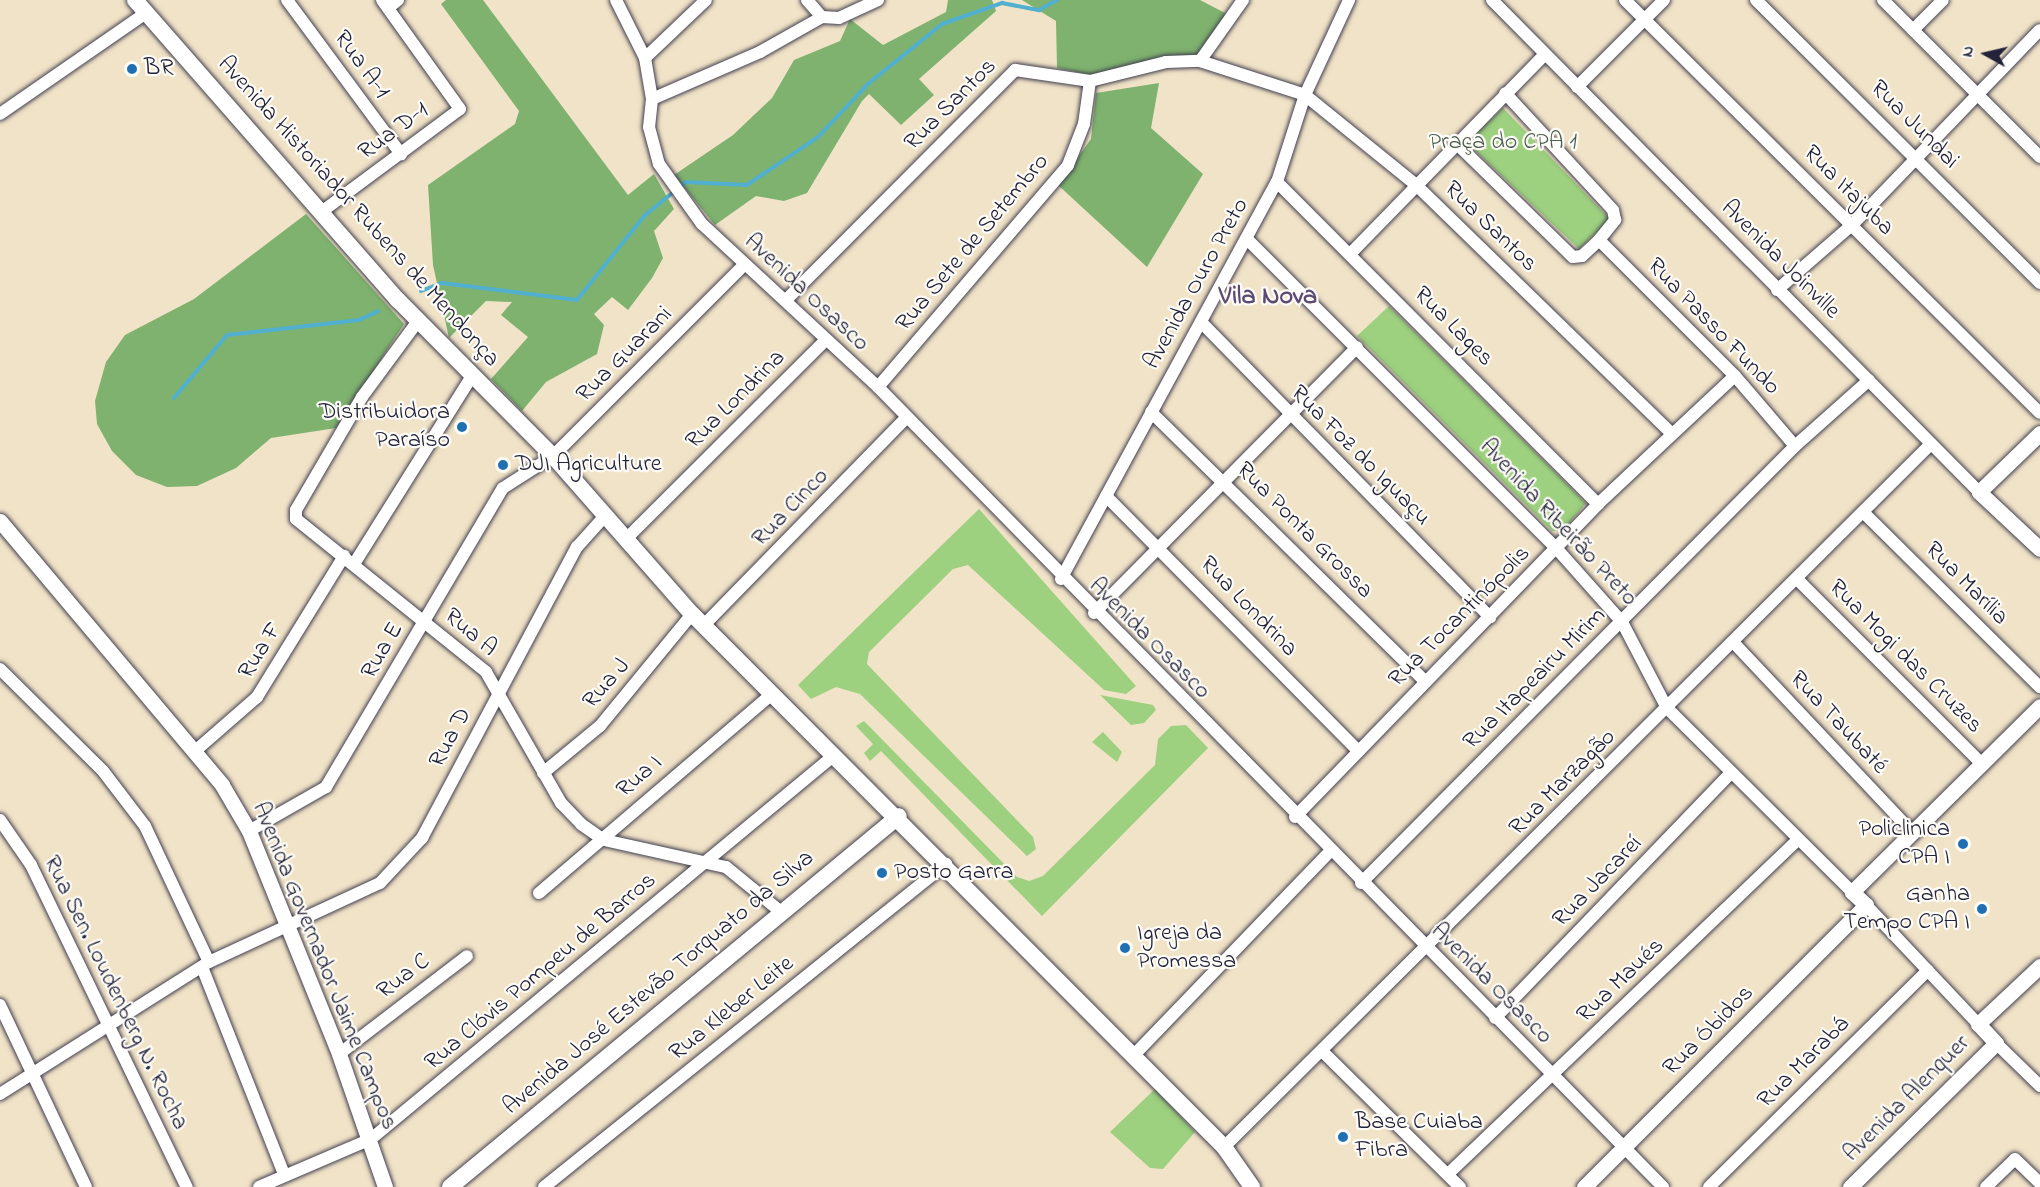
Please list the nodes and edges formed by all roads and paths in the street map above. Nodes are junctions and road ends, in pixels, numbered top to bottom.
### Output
1 (287, 0) edge
2 (398, 0) edge
3 (617, 0) edge
4 (706, 0) edge
5 (807, 0) edge
6 (878, 0) edge
7 (1244, 0) edge
8 (1349, 0) edge
9 (1492, 0) edge
10 (1625, 0) edge
11 (1664, 0) edge
12 (1756, 0) edge
13 (1883, 0) edge
14 (1943, 0) edge
15 (385, 4) edge
16 (140, 6) edge
17 (822, 17) junction
18 (1645, 20) junction
19 (1913, 30) junction
20 (2040, 30) edge
21 (1544, 55) junction
22 (645, 58) junction
23 (1200, 61) junction
24 (1090, 81) junction
25 (1577, 87) junction
26 (1505, 93) junction
27 (1977, 94) junction
28 (1305, 95) junction
29 (652, 99) junction
30 (0, 114) edge
31 (1456, 143) junction
32 (401, 154) junction
33 (2040, 157) edge
34 (1918, 158) junction
35 (1277, 182) junction
36 (1415, 184) junction
37 (324, 210) junction
38 (1853, 224) junction
39 (1247, 239) junction
40 (1599, 240) junction
41 (1351, 253) junction
42 (744, 265) junction
43 (2040, 283) edge
44 (1778, 290) junction
45 (786, 300) junction
46 (418, 321) junction
47 (1202, 323) junction
48 (826, 340) junction
49 (1357, 347) junction
50 (472, 376) junction
51 (1735, 376) junction
52 (1869, 380) junction
53 (878, 387) junction
54 (1151, 412) junction
55 (2040, 413) edge
56 (1290, 414) junction
57 (907, 417) junction
58 (1671, 433) junction
59 (2040, 433) edge
60 (1795, 446) junction
61 (1929, 446) junction
62 (553, 456) junction
63 (531, 468) joint
64 (1224, 481) junction
65 (1979, 492) junction
66 (1106, 496) junction
67 (1598, 504) junction
68 (1863, 512) junction
69 (604, 517) junction
70 (0, 521) edge
71 (625, 540) junction
72 (1160, 546) junction
73 (1557, 549) junction
74 (2040, 549) edge
75 (344, 556) junction
76 (354, 564) junction
77 (1061, 579) junction
78 (1797, 579) junction
79 (1094, 613) junction
80 (1490, 617) junction
81 (698, 620) junction
82 (424, 622) junction
83 (1622, 622) junction
84 (1733, 642) junction
85 (0, 669) edge
86 (1426, 682) junction
87 (2040, 687) edge
88 (498, 693) junction
89 (771, 695) junction
90 (2040, 706) edge
91 (1667, 708) junction
92 (1357, 750) junction
93 (194, 752) junction
94 (832, 757) junction
95 (1982, 765) junction
96 (543, 773) junction
97 (1730, 774) junction
98 (899, 816) junction
99 (1296, 817) junction
100 (0, 820) edge
101 (249, 831) junction
102 (1914, 833) junction
103 (604, 840) junction
104 (1797, 842) junction
105 (1329, 851) junction
106 (708, 859) junction
107 (946, 864) junction
108 (1361, 883) junction
109 (1852, 892) junction
110 (539, 893) dead end
111 (1866, 905) junction
112 (781, 912) junction
113 (285, 925) junction
114 (1426, 949) junction
115 (467, 956) dead end
116 (205, 965) junction
117 (2040, 966) edge
118 (1928, 970) junction
119 (0, 1005) edge
120 (1495, 1018) junction
121 (1978, 1024) junction
122 (109, 1025) junction
123 (1996, 1043) junction
124 (1322, 1051) junction
125 (339, 1053) junction
126 (1134, 1055) junction
127 (35, 1072) junction
128 (1552, 1076) junction
129 (2040, 1086) edge
130 (0, 1094) edge
131 (371, 1139) junction
132 (1224, 1147) junction
133 (1624, 1149) junction
134 (284, 1174) junction
135 (1448, 1174) junction
136 (2040, 1183) edge
137 (1255, 1184) edge
138 (86, 1187) edge
139 (187, 1187) edge
140 (259, 1187) edge
141 (385, 1187) edge
142 (450, 1187) edge
143 (544, 1187) edge
144 (1461, 1187) edge
145 (1584, 1187) edge
146 (1663, 1187) edge
147 (1709, 1187) edge
148 (1850, 1187) edge
149 (1986, 1187) edge

1 - 32 street, Rua A-1
2 - 15 street
3 - 22 street, Avenida Osasco
4 - 22 street
5 - 17 street
6 - 17 street
7 - 23 street
8 - 28 street, Avenida Ouro Preto
9 - 21 street, Avenida Joinville
10 - 18 street, Rua Itajuba
11 - 18 street
12 - 34 street, Rua Jundai
13 - 19 street
14 - 19 street
15 - 32 street, Rua D-1
16 - 30 street
16 - 37 main road, Avenida Historiador Rubens de Mendonça
17 - 29 street
18 - 25 street
18 - 38 street, Rua Itajuba
19 - 27 street
20 - 27 street
21 - 25 street, Avenida Joinville
21 - 26 street
22 - 29 street, Avenida Osasco
23 - 24 street, Rua Santos
23 - 28 street, Rua Santos
24 - 45 street, Rua Santos
24 - 53 street, Rua Sete de Setembro
25 - 44 street, Avenida Joinville
26 - 31 street
26 - 40 street
27 - 33 street
27 - 34 street
28 - 35 street, Avenida Ouro Preto
28 - 36 street, Rua Santos
29 - 42 street, Avenida Osasco
31 - 36 street
31 - 40 street
32 - 37 street, Rua D-1
34 - 38 street
34 - 43 street, Rua Jundai
35 - 39 street, Avenida Ouro Preto
35 - 41 street, Rua Lages
36 - 41 street
36 - 58 street, Rua Santos
37 - 46 main road, Avenida Historiador Rubens de Mendonça
38 - 44 street
38 - 55 street, Rua Itajuba
39 - 47 street, Avenida Ouro Preto
39 - 49 street, Avenida Ribeirão Preto
40 - 51 street, Rua Passo Fundo
41 - 67 street, Rua Lages
42 - 45 street, Avenida Osasco
42 - 62 street, Rua Guarani
44 - 52 street, Avenida Joinville
45 - 48 street, Avenida Osasco
46 - 50 main road, Avenida Historiador Rubens de Mendonça
46 - 75 street, Rua A
47 - 54 street, Avenida Ouro Preto
47 - 56 street, Rua Foz do Iguaçu
48 - 53 street, Avenida Osasco
48 - 71 street, Rua Londrina
49 - 56 street
49 - 73 street, Avenida Ribeirão Preto
50 - 62 main road, Avenida Historiador Rubens de Mendonça
50 - 76 street
51 - 58 street, Rua Tocantinópolis
51 - 60 street, Rua Passo Fundo
52 - 60 street, Rua Itapeairu Mirim
52 - 61 street, Avenida Joinville
53 - 57 street, Avenida Osasco
54 - 64 street, Rua Ponta Grossa
54 - 66 street, Avenida Ouro Preto
56 - 64 street
56 - 80 street, Rua Foz do Iguaçu
57 - 77 street, Avenida Osasco
57 - 81 street, Rua Cinco
58 - 67 street, Rua Tocantinópolis
59 - 65 street
60 - 83 street, Rua Itapeairu Mirim
61 - 65 street, Avenida Joinville
61 - 68 street, Rua Marzagão
62 - 63 street, Rua Guarani
62 - 69 main road, Avenida Historiador Rubens de Mendonça
63 - 82 street, Rua E
64 - 72 street
64 - 86 street, Rua Ponta Grossa
65 - 74 street, Avenida Joinville
66 - 72 street, Rua Londrina
66 - 77 street, Avenida Ouro Preto
67 - 73 street, Rua Tocantinópolis
68 - 78 street, Rua Marzagão
68 - 87 street, Rua Marília
69 - 71 main road, Avenida Historiador Rubens de Mendonça
69 - 88 street, Rua D
70 - 93 street, Avenida Governador Jaime Campos
71 - 81 main road, Avenida Historiador Rubens de Mendonça
72 - 79 street
72 - 92 street, Rua Londrina
73 - 80 street, Rua Tocantinópolis
73 - 83 street, Avenida Ribeirão Preto
75 - 76 street, Rua A
75 - 93 street, Rua F
76 - 82 street, Rua A
77 - 79 street, Avenida Osasco
78 - 84 street, Rua Marzagão
78 - 95 street, Rua Mogi das Cruzes
79 - 99 street, Avenida Osasco
80 - 86 street, Rua Tocantinópolis
81 - 89 main road, Avenida Historiador Rubens de Mendonça
81 - 96 street, Rua J
82 - 88 street, Rua A
82 - 101 street, Rua E
83 - 91 street, Avenida Ribeirão Preto
83 - 108 street, Rua Itapeairu Mirim
84 - 91 street, Rua Marzagão
84 - 102 street, Rua Taubaté
85 - 116 street
86 - 92 street, Rua Tocantinópolis
88 - 96 street, Rua A
88 - 113 street, Rua D
89 - 94 main road, Avenida Historiador Rubens de Mendonça
89 - 103 street, Rua I
90 - 95 street
91 - 97 street, Avenida Ribeirão Preto
91 - 114 street, Rua Marzagão
92 - 99 street, Rua Tocantinópolis
93 - 101 street, Avenida Governador Jaime Campos
94 - 98 main road, Avenida Historiador Rubens de Mendonça
94 - 106 street, Rua Clóvis Pompeu de Barros
95 - 102 street
96 - 103 street, Rua A
97 - 104 street, Avenida Ribeirão Preto
97 - 120 street, Rua Jacareí
98 - 107 main road, Avenida Historiador Rubens de Mendonça
98 - 112 main road, Avenida José Estevão Torquato da Silva
99 - 105 street, Avenida Osasco
100 - 122 street, Rua Sen. Loudenberg N. Rocha
101 - 113 street, Avenida Governador Jaime Campos
102 - 109 street
103 - 106 street
103 - 110 street, Rua I
104 - 109 street, Avenida Ribeirão Preto
104 - 128 street, Rua Maués
105 - 108 street, Avenida Osasco
105 - 126 street
106 - 112 street
106 - 131 street, Rua Clóvis Pompeu de Barros
107 - 126 main road, Avenida Historiador Rubens de Mendonça
107 - 143 street, Rua Kleber Leite
108 - 114 street, Avenida Osasco
109 - 111 street, Avenida Ribeirão Preto
111 - 118 street, Avenida Ribeirão Preto
111 - 133 street, Rua Óbidos
112 - 142 main road, Avenida José Estevão Torquato da Silva
113 - 116 street, Rua D
113 - 125 street, Avenida Governador Jaime Campos
114 - 120 street, Avenida Osasco
114 - 124 street, Rua Marzagão
115 - 125 street, Rua C
116 - 122 street, Rua D
116 - 134 street
117 - 121 street
118 - 121 street, Avenida Ribeirão Preto
118 - 147 street, Rua Marabá
119 - 127 street
120 - 128 street, Avenida Osasco
121 - 123 street, Avenida Ribeirão Preto
122 - 127 street, Rua D
122 - 139 street, Rua Sen. Loudenberg N. Rocha
123 - 129 street, Avenida Ribeirão Preto
123 - 148 street, Avenida Alenquer
124 - 132 street, Rua Marzagão
124 - 135 street
125 - 131 street, Avenida Governador Jaime Campos
126 - 132 main road, Avenida Historiador Rubens de Mendonça
127 - 130 street, Rua D
127 - 138 street
128 - 133 street, Avenida Osasco
128 - 135 street, Rua Maués
131 - 134 street, Rua Clóvis Pompeu de Barros
131 - 141 street, Avenida Governador Jaime Campos
132 - 137 main road, Avenida Historiador Rubens de Mendonça
133 - 145 street, Rua Óbidos
133 - 146 street, Avenida Osasco
134 - 140 street, Rua Clóvis Pompeu de Barros
135 - 144 street
136 - 149 street

